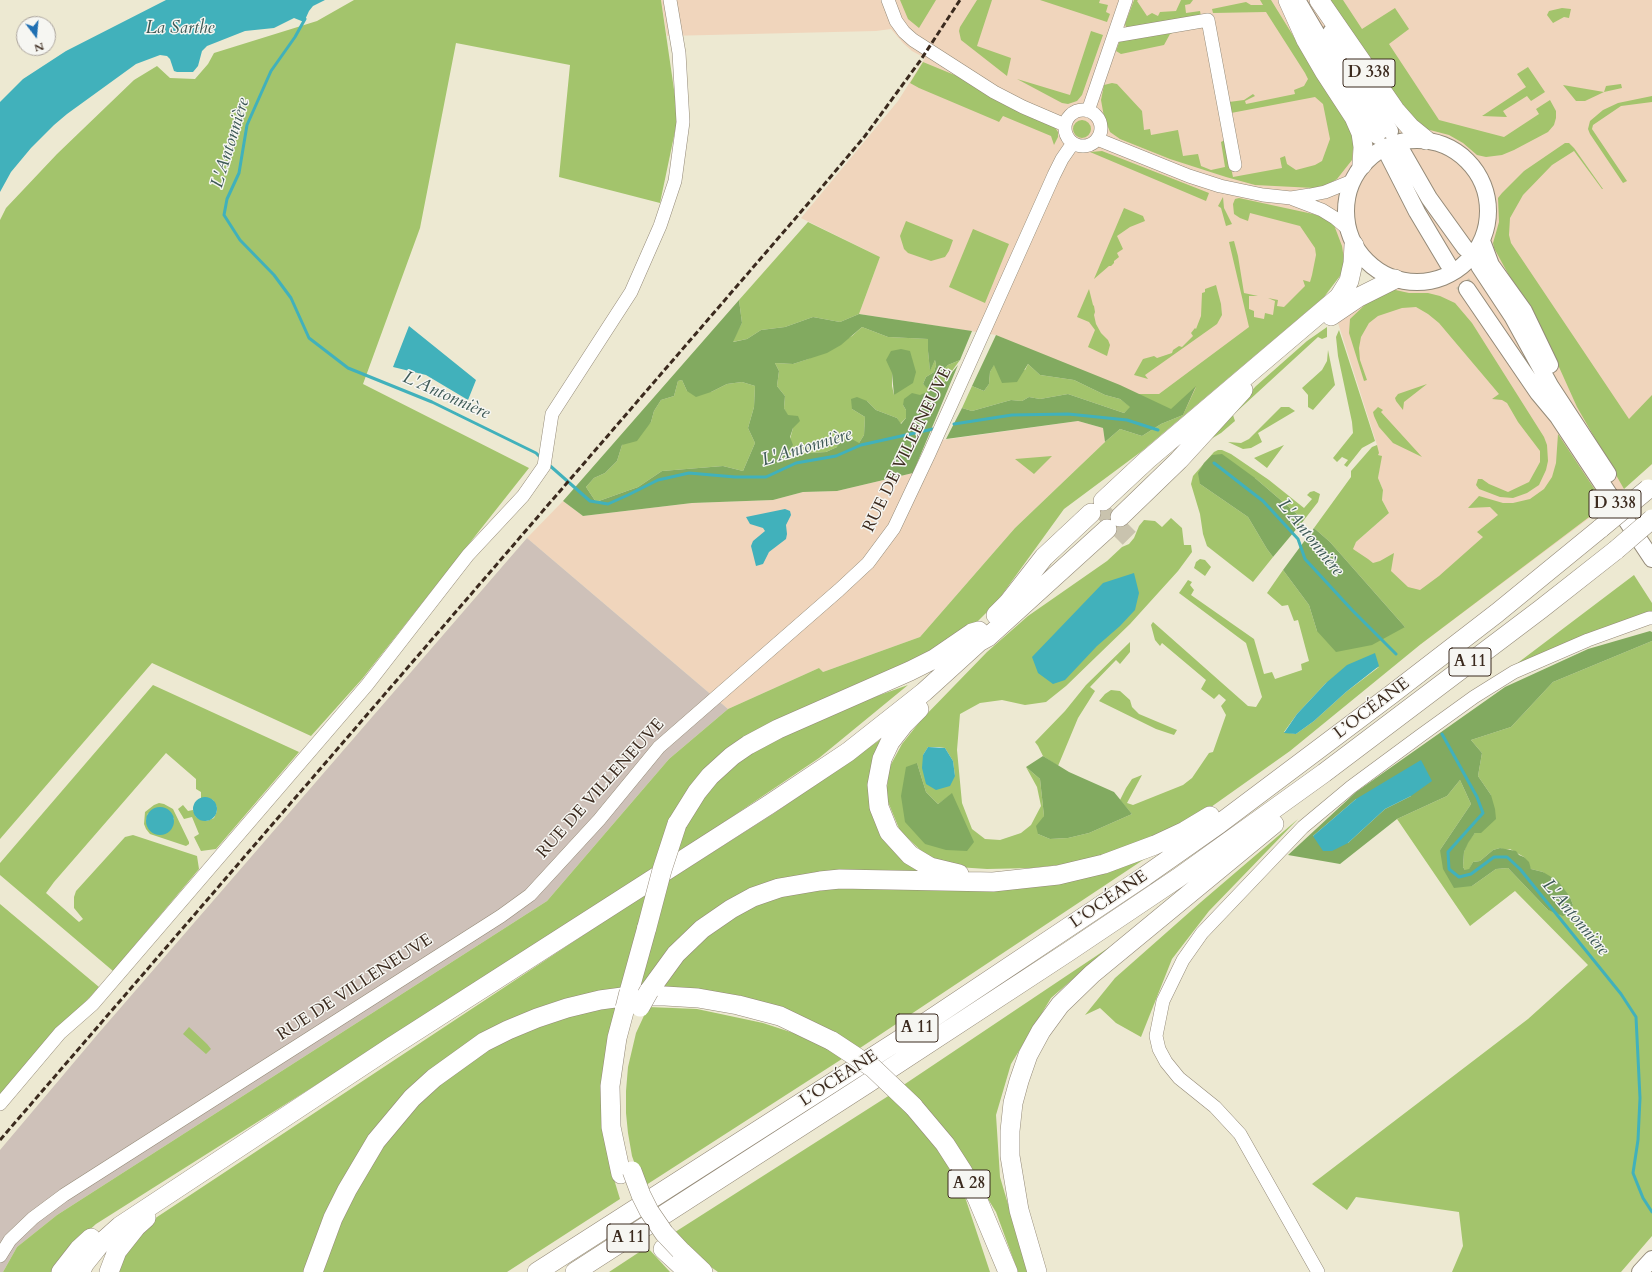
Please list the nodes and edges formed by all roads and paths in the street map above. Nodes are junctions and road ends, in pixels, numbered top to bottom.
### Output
1 (670, 0) edge
2 (888, 0) edge
3 (1126, 0) edge
4 (1288, 0) edge
5 (1297, 0) edge
6 (1311, 0) edge
7 (1319, 0) edge
8 (1114, 36) junction
9 (1088, 111) junction
10 (1066, 125) junction
11 (1097, 139) junction
12 (1426, 140) junction
13 (1073, 143) junction
14 (1235, 165) dead end
15 (1357, 173) junction
16 (1291, 198) junction
17 (1351, 237) junction
18 (1482, 241) junction
19 (1465, 248) tunnel mouth
20 (1479, 266) tunnel mouth
21 (1446, 271) junction
22 (1395, 279) junction
23 (1467, 289) tunnel mouth
24 (1565, 417) junction
25 (1119, 486) junction
26 (1650, 487) edge
27 (1110, 519) junction
28 (1652, 519) edge
29 (1076, 527) junction
30 (1652, 541) edge
31 (1652, 559) edge
32 (1652, 618) edge
33 (983, 634) junction
34 (1288, 772) junction
35 (1324, 773) junction
36 (1031, 879) junction
37 (636, 999) junction
38 (0, 1104) edge
39 (276, 1122) junction
40 (681, 1205) junction
41 (0, 1256) edge
42 (671, 1257) edge
43 (61, 1272) edge
44 (80, 1272) edge
45 (109, 1272) edge
46 (313, 1272) edge
47 (537, 1272) edge
48 (575, 1272) edge
49 (596, 1272) edge
50 (688, 1272) edge
51 (703, 1272) edge
52 (1008, 1272) edge
53 (1037, 1272) edge
54 (1318, 1272) edge

1 - 38 street
2 - 10 street
3 - 8 street
4 - 15 highway, D 338
5 - 6 main road, D 338
7 - 12 highway, D 338
8 - 9 street
8 - 14 street
9 - 10 street
9 - 11 street
10 - 13 street
11 - 13 street
11 - 16 street
12 - 15 main road
12 - 18 main road
13 - 41 street, RUE DE VILLENEUVE
15 - 16 street
15 - 17 main road
16 - 17 street
17 - 22 main road
17 - 25 highway
18 - 21 main road
18 - 24 main road, D 338
19 - 21 main road
20 - 24 main road, D 338
21 - 22 main road
21 - 24 main road, D 338
22 - 27 highway
23 - 24 main road, D 338
24 - 30 main road, D 338
24 - 31 main road, D 338
25 - 27 highway
25 - 29 highway
26 - 34 highway, L’OCÉANE / A 11, bridge
27 - 29 highway
27 - 33 highway
28 - 35 highway, L’OCÉANE / A 11, bridge
29 - 33 highway
32 - 54 street
33 - 36 highway
33 - 37 highway, bridge
33 - 39 highway
34 - 36 highway
34 - 47 highway, L’OCÉANE / A 11
35 - 40 highway, L’OCÉANE / A 11
35 - 53 highway
36 - 37 highway
37 - 42 highway, bridge
39 - 43 highway
39 - 44 highway
39 - 45 highway
40 - 48 highway, L’OCÉANE / A 11
40 - 49 highway
42 - 50 highway
42 - 51 highway
46 - 52 highway, A 28, bridge

